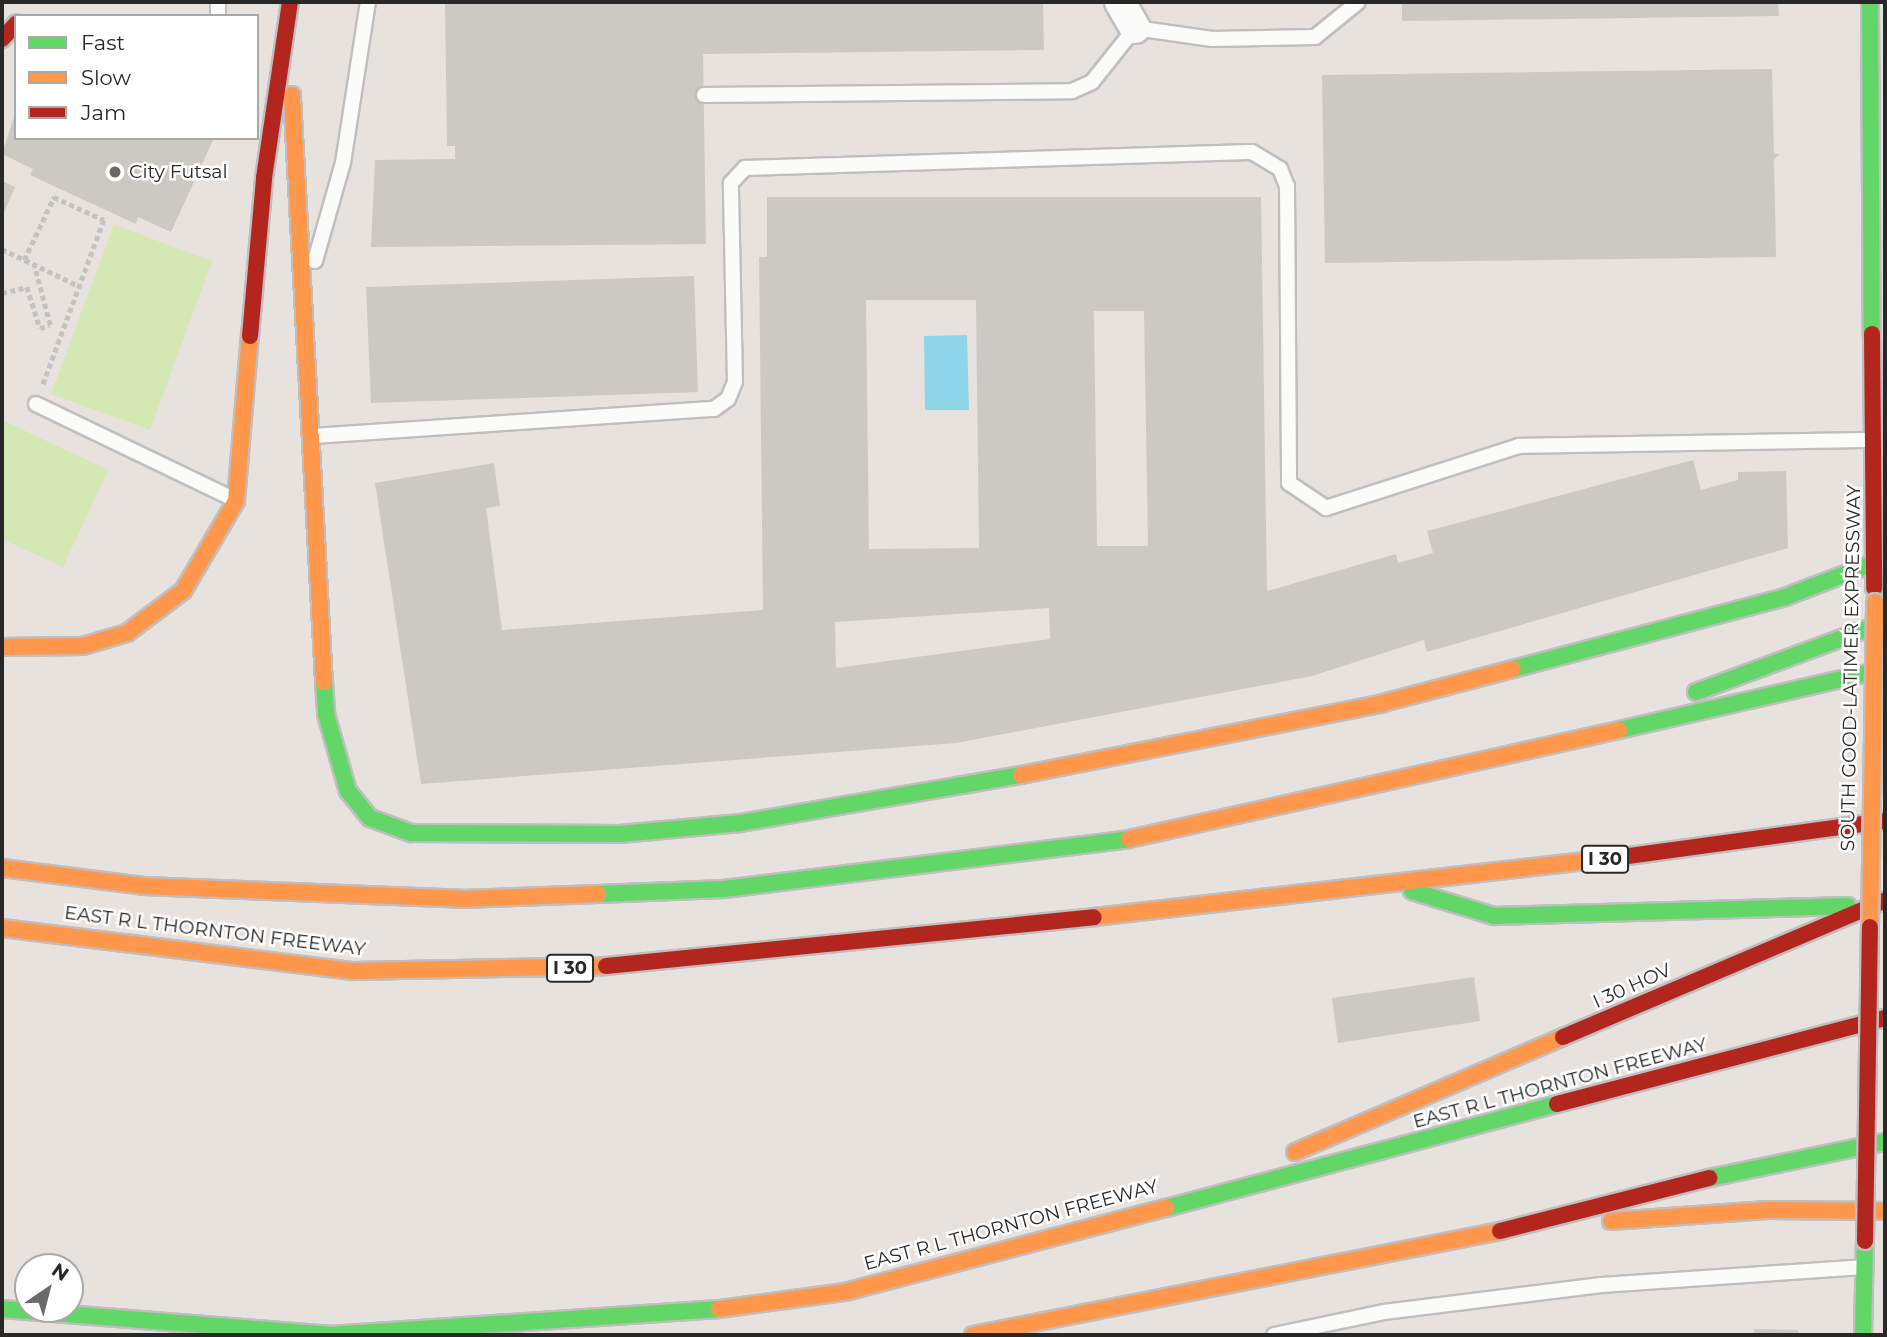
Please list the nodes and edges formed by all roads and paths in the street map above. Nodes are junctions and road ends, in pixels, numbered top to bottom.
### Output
1 (290, 2) edge
2 (368, 2) edge
3 (1120, 2) edge
4 (1358, 2) edge
5 (1870, 2) edge
6 (14, 25) edge
7 (1135, 28) junction
8 (2, 39) edge
9 (288, 44) junction
10 (704, 95) dead end
11 (1880, 222) edge
12 (2, 249) edge
13 (24, 260) junction
14 (34, 265) junction
15 (79, 286) junction
16 (307, 289) junction
17 (2, 293) edge
18 (36, 404) joint
19 (312, 436) junction
20 (1874, 440) junction
21 (236, 501) junction
22 (1874, 563) junction
23 (1885, 622) edge
24 (2, 647) edge
25 (1885, 669) edge
26 (1530, 754) junction
27 (1885, 821) edge
28 (2, 868) edge
29 (1398, 887) junction
30 (1881, 902) edge
31 (2, 928) edge
32 (1885, 1018) edge
33 (1885, 1142) edge
34 (1160, 1206) junction
35 (1885, 1211) edge
36 (1516, 1228) junction
37 (1865, 1267) junction
38 (2, 1309) edge
39 (973, 1335) edge
40 (1274, 1335) edge
41 (1863, 1335) edge

1 - 9 main road
2 - 16 lane
3 - 7 street
4 - 7 lane
5 - 11 main road, SOUTH GOOD-LATIMER EXPRESSWAY
6 - 8 main road
7 - 10 lane
9 - 16 main road
9 - 21 main road
11 - 20 main road, SOUTH GOOD-LATIMER EXPRESSWAY
12 - 13 path
13 - 14 path
13 - 15 path
14 - 15 path
14 - 17 path
15 - 18 path
16 - 19 main road
18 - 21 lane
19 - 20 lane
19 - 22 main road
20 - 22 main road, SOUTH GOOD-LATIMER EXPRESSWAY
21 - 24 main road
22 - 37 main road, SOUTH GOOD-LATIMER EXPRESSWAY, bridge
23 - 26 main road
25 - 26 main road
26 - 28 main road
27 - 29 main road, EAST R L THORNTON FREEWAY / I 30
29 - 30 main road, I 30 HOV
29 - 31 main road, EAST R L THORNTON FREEWAY / I 30
30 - 34 main road, I 30 HOV
32 - 34 main road, EAST R L THORNTON FREEWAY
33 - 36 main road
34 - 38 main road, EAST R L THORNTON FREEWAY
35 - 36 main road
36 - 39 main road
37 - 40 lane
37 - 41 main road, SOUTH GOOD-LATIMER EXPRESSWAY

